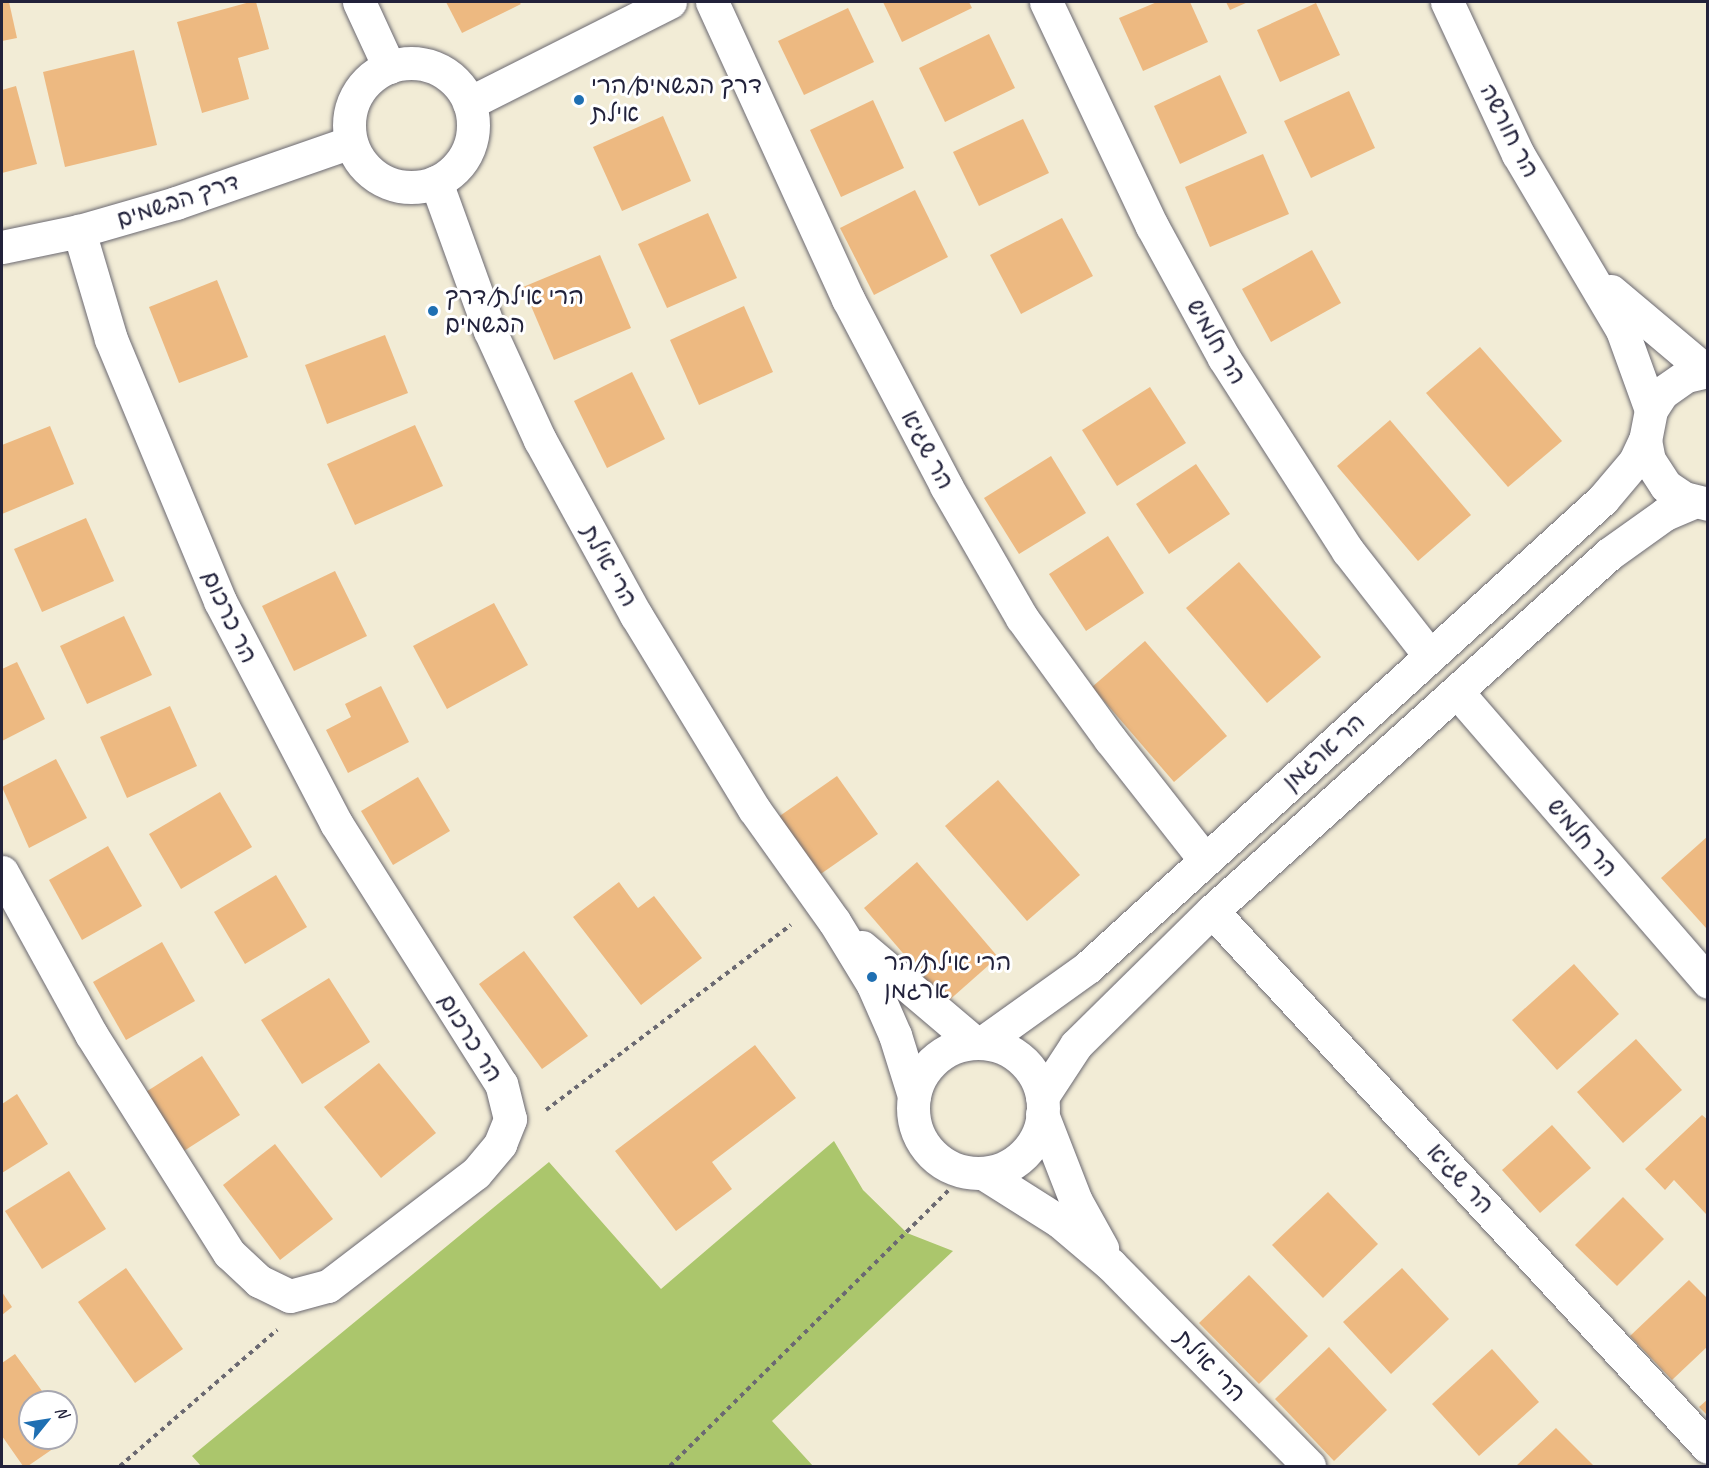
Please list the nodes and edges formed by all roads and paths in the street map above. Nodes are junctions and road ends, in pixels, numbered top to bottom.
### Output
1 (359, 2) edge
2 (670, 2) edge
3 (712, 2) edge
4 (1046, 2) edge
5 (1447, 2) edge
6 (388, 67) junction
7 (469, 103) junction
8 (351, 142) junction
9 (436, 182) junction
10 (79, 231) junction
11 (2, 247) edge
12 (1580, 256) junction
13 (1707, 371) edge
14 (1648, 425) junction
15 (1703, 504) edge
16 (1430, 656) junction
17 (1458, 693) junction
18 (1205, 860) junction
19 (2, 872) edge
20 (1212, 911) junction
21 (828, 912) junction
22 (1707, 982) edge
23 (978, 1043) junction
24 (914, 1096) junction
25 (1042, 1106) junction
26 (500, 1144) junction
27 (975, 1173) junction
28 (1112, 1265) junction
29 (283, 1325) dead end
30 (1707, 1447) edge
31 (120, 1467) edge
32 (670, 1467) edge
33 (1309, 1467) edge

1 - 6 street
2 - 7 street
3 - 18 street, הר שגיא
4 - 16 street, הר חלמיש
5 - 12 street, הר חורשה
6 - 7 street
6 - 8 street
7 - 9 street
8 - 9 street
8 - 10 street, דרך הבשמים
9 - 21 street, הרי אילת
10 - 11 street, דרך הבשמים
10 - 26 street, הר כרכום
12 - 13 street, הר חורשה
12 - 14 street, הר חורשה
13 - 14 street, הר ארגמן
14 - 15 street, הר חורשה
14 - 16 street, הר ארגמן
15 - 17 street, הר ארגמן
16 - 18 street, הר ארגמן
17 - 20 street, הר ארגמן
17 - 22 street, הר חלמיש
18 - 23 street, הר ארגמן
19 - 26 street, הר כרכום
20 - 25 street, הר ארגמן
20 - 30 street, הר שגיא
21 - 23 street, הרי אילת
21 - 24 street, הרי אילת
21 - 26 path
23 - 24 street
23 - 25 street
24 - 27 street
25 - 27 street
25 - 28 street, הרי אילת
27 - 28 street, הרי אילת
27 - 32 path
28 - 33 street, הרי אילת
29 - 31 path

